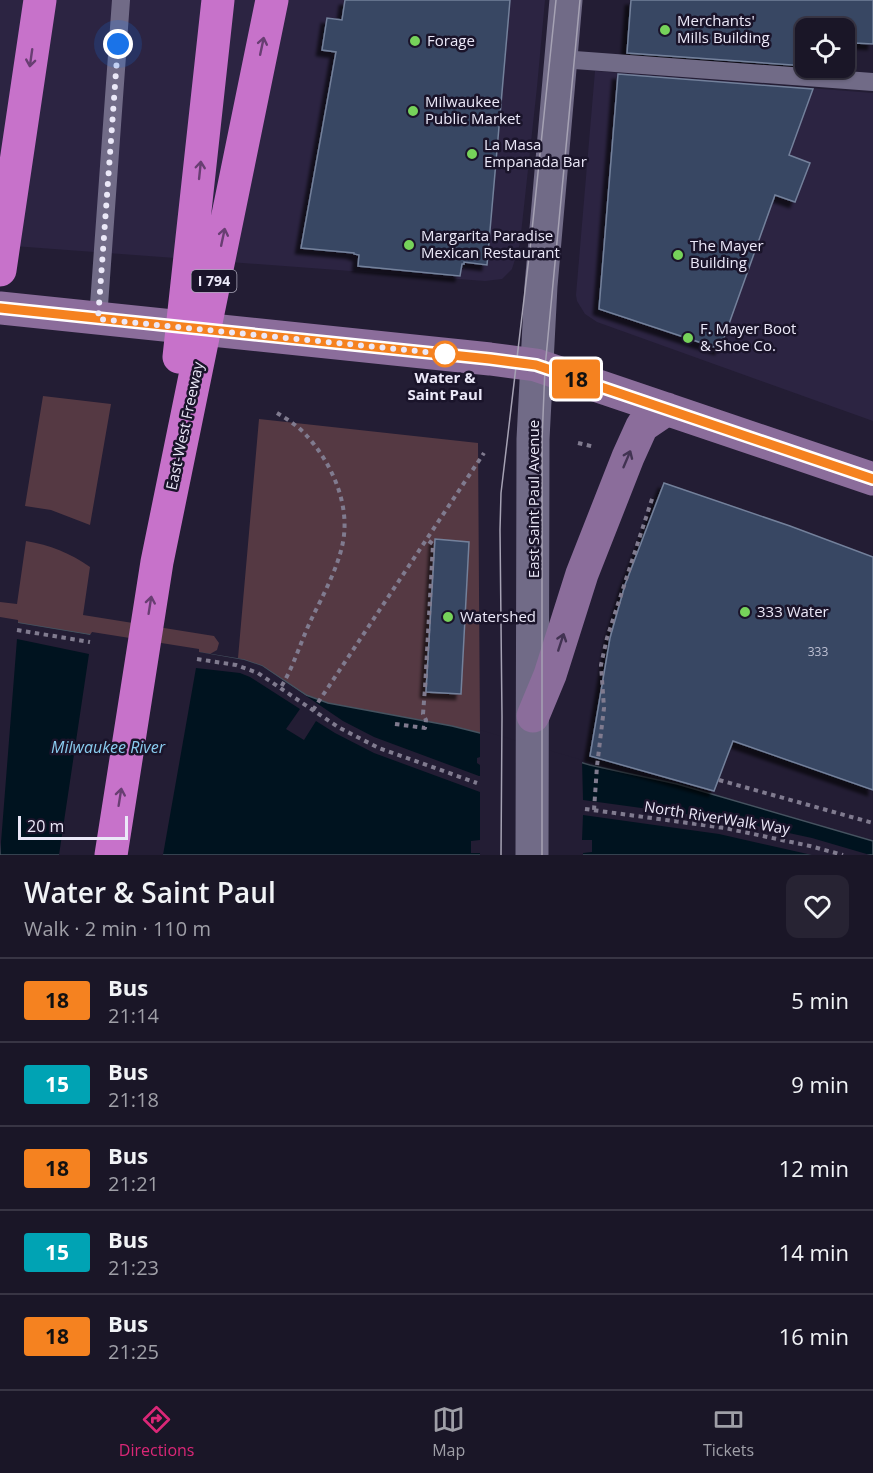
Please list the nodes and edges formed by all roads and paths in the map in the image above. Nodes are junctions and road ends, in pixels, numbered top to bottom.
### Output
1 (40, 0) edge
2 (121, 0) edge
3 (218, 0) edge
4 (272, 0) edge
5 (566, 0) edge
6 (561, 59) junction
7 (873, 82) edge
8 (0, 270) edge
9 (0, 308) edge
10 (98, 319) junction
11 (536, 365) junction
12 (667, 409) junction
13 (277, 413) dead end
14 (484, 453) dead end
15 (873, 479) edge
16 (653, 491) dead end
17 (426, 539) junction
18 (157, 562) junction
19 (17, 630) dead end
20 (90, 642) dead end
21 (197, 659) dead end
22 (281, 687) junction
23 (313, 710) junction
24 (533, 716) junction
25 (395, 724) dead end
26 (719, 780) dead end
27 (477, 783) dead end
28 (585, 809) dead end
29 (594, 810) junction
30 (873, 824) edge
31 (111, 855) edge
32 (532, 855) edge
33 (843, 855) edge

1 -> 8 highway
2 - 10 lane
18 -> 3 highway
18 -> 4 highway, East-West Freeway / I 794
5 - 6 street, East Saint Paul Avenue
6 - 7 lane
6 - 11 street, East Saint Paul Avenue
9 - 10 main road
10 - 11 main road
11 - 12 main road
11 - 24 street, East Saint Paul Avenue
12 - 15 main road
24 -> 12 main road
13 - 22 path
14 - 17 path
16 - 29 path
17 - 23 path
17 - 25 path
31 -> 18 highway, East-West Freeway / I 794
19 - 20 path
21 - 22 path
22 - 23 path
23 - 27 path
24 - 32 street, East Saint Paul Avenue
26 - 30 path
28 - 29 path, North RiverWalk Way
29 - 33 path, North RiverWalk Way

